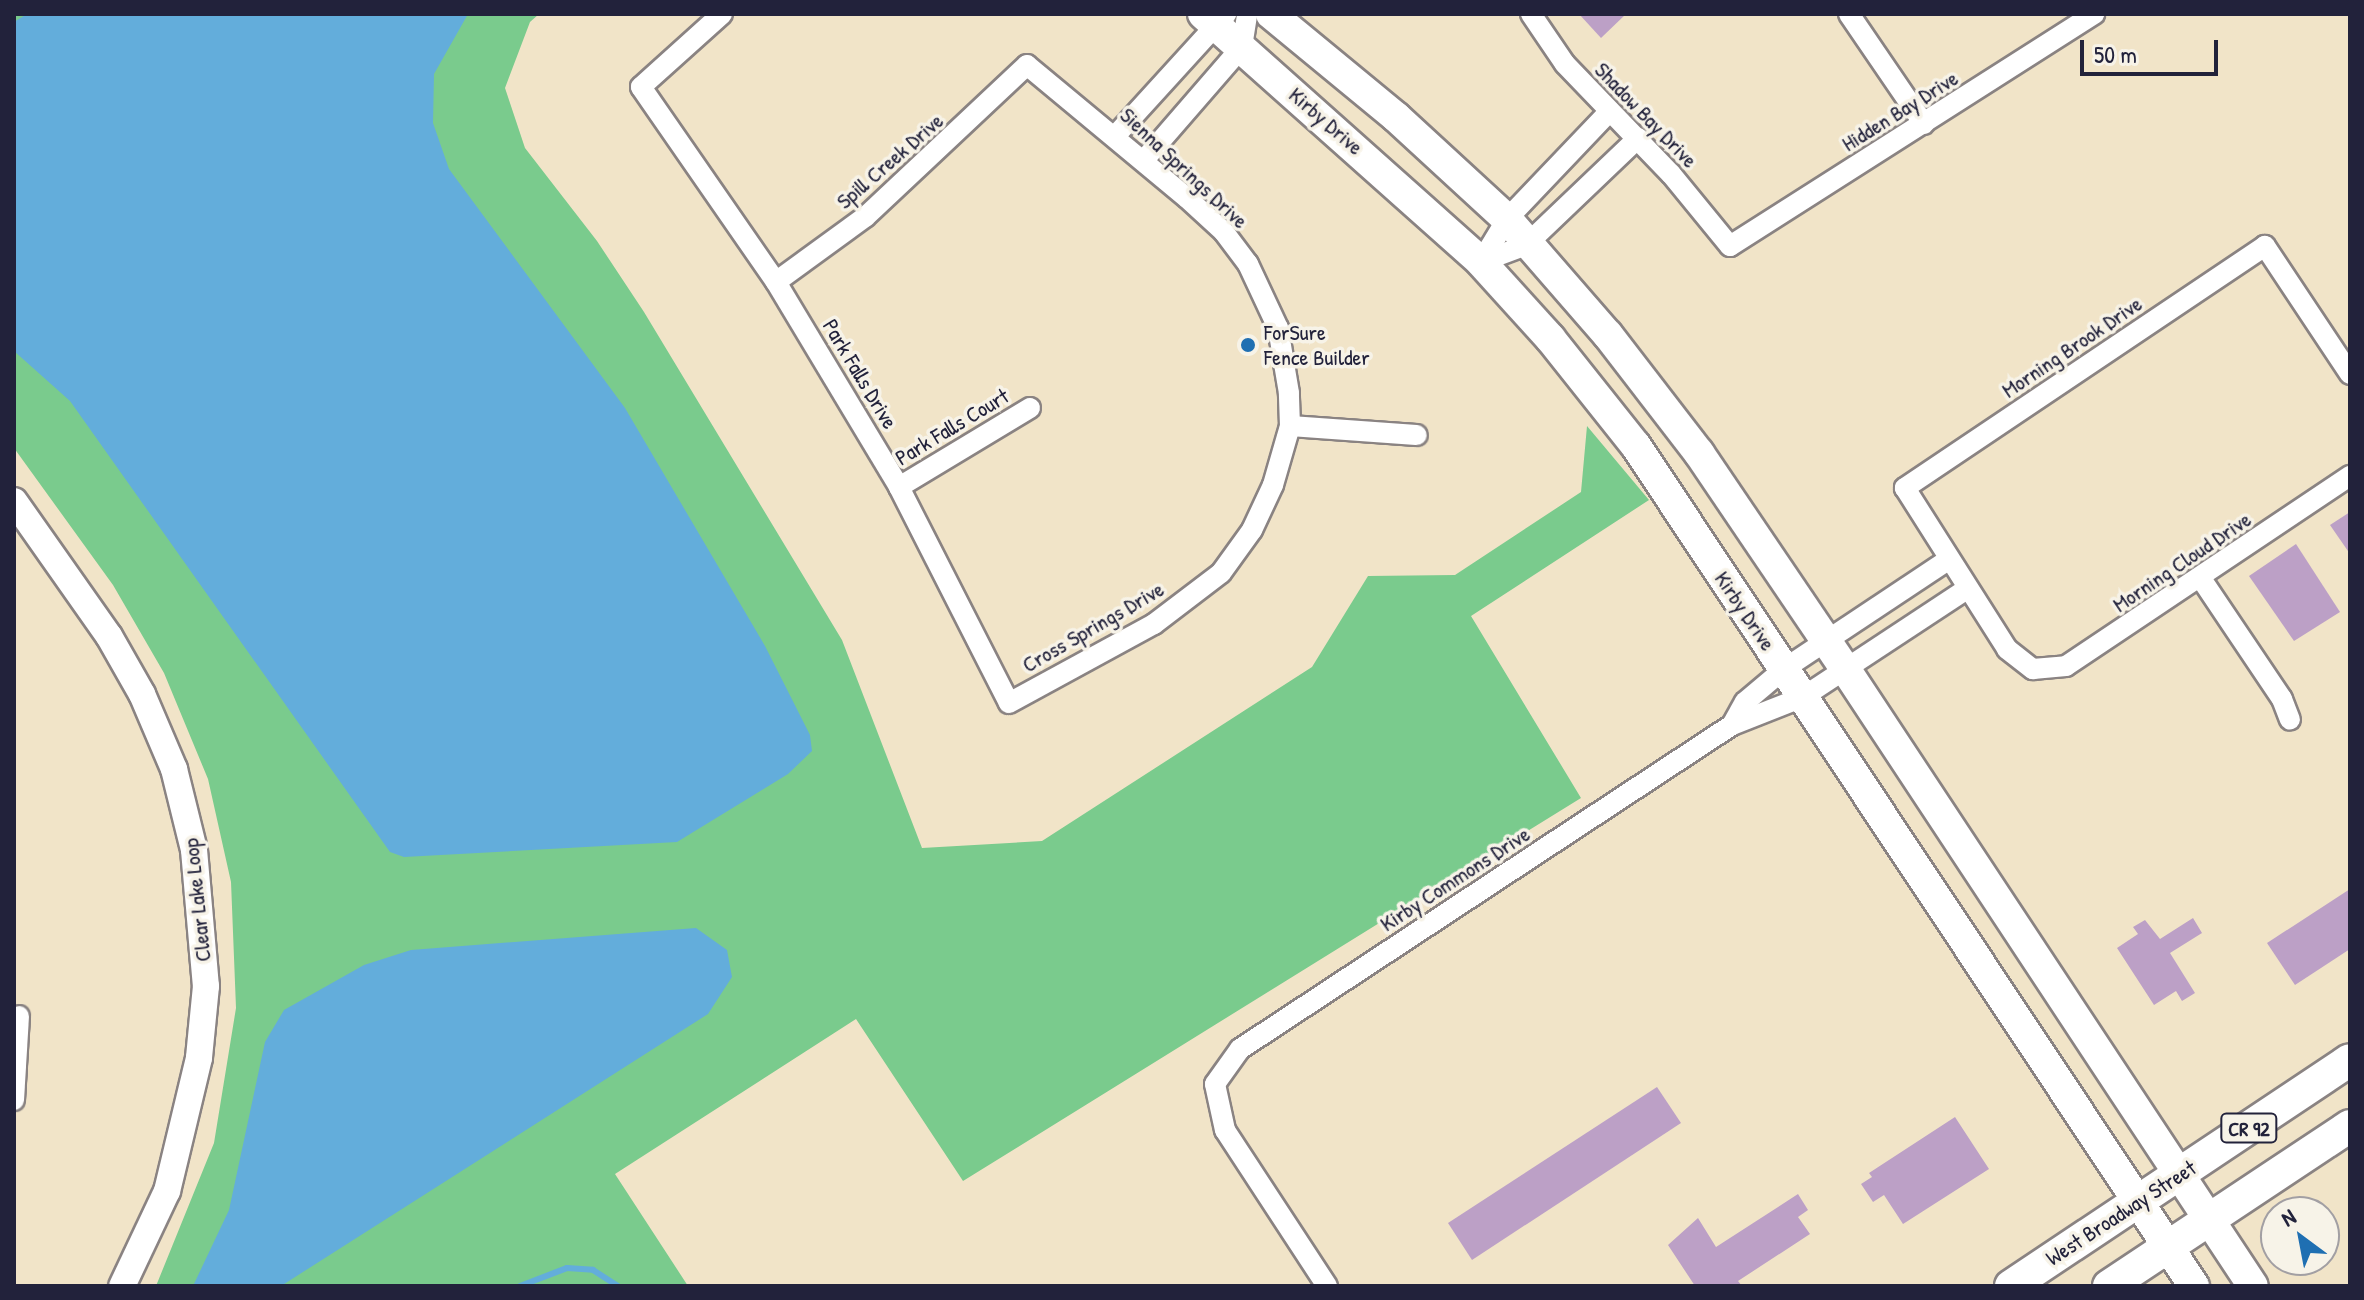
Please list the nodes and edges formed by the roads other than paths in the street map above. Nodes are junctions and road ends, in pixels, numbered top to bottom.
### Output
1 (722, 14) edge
2 (1247, 14) edge
3 (1271, 14) edge
4 (1531, 14) edge
5 (1849, 14) edge
6 (2094, 14) edge
7 (1214, 17) edge
8 (1242, 47) junction
9 (1027, 65) joint
10 (1610, 111) junction
11 (1924, 124) junction
12 (1116, 135) junction
13 (1638, 138) junction
14 (1144, 160) junction
15 (1507, 219) junction
16 (1526, 245) junction
17 (1730, 246) joint
18 (1481, 262) junction
19 (776, 282) junction
20 (2350, 374) edge
21 (1030, 408) dead end
22 (1290, 426) junction
23 (1417, 435) dead end
24 (2350, 476) edge
25 (899, 487) junction
26 (19, 519) edge
27 (1948, 560) junction
28 (2202, 580) junction
29 (1967, 589) junction
30 (1826, 641) junction
31 (1784, 669) junction
32 (1846, 670) junction
33 (1803, 697) junction
34 (1009, 703) joint
35 (2290, 720) dead end
36 (1732, 725) junction
37 (2028, 946) junction
38 (1988, 980) junction
39 (19, 1016) dead end
40 (2350, 1060) edge
41 (14, 1100) edge
42 (2350, 1126) edge
43 (2178, 1175) junction
44 (2138, 1202) junction
45 (2208, 1220) junction
46 (2168, 1247) junction
47 (122, 1286) edge
48 (1327, 1286) edge
49 (2011, 1286) edge
50 (2109, 1286) edge
51 (2194, 1286) edge
52 (2253, 1286) edge

1 - 19 street, Park Falls Drive
2 - 8 street
3 - 15 main road
4 - 10 street, Shadow Bay Drive
5 - 11 street
6 - 11 street, Hidden Bay Drive
7 - 8 main road, Kirby Drive
7 - 12 street
8 - 14 street
8 - 18 main road, Kirby Drive
9 - 12 street, Sienna Springs Drive
9 - 19 street, Spill Creek Drive
10 - 13 street, Shadow Bay Drive
10 - 15 street
11 - 17 street, Hidden Bay Drive
12 - 14 street, Sienna Springs Drive
13 - 16 street
13 - 17 street, Shadow Bay Drive
14 - 22 street, Sienna Springs Drive
15 - 16 main road
15 - 18 street
16 - 18 street
16 - 30 main road
18 - 31 main road, Kirby Drive
19 - 25 street, Park Falls Drive
20 - 27 street, Morning Brook Drive
21 - 25 street, Park Falls Court
22 - 23 street
22 - 34 street, Cross Springs Drive
24 - 28 street, Morning Cloud Drive
25 - 34 street, Park Falls Drive
26 - 47 street, Clear Lake Loop
27 - 29 street
27 - 30 street, Kirby Commons Drive
28 - 29 street, Morning Cloud Drive
28 - 35 street
29 - 32 street, Kirby Commons Drive
30 - 31 street, Kirby Commons Drive
30 - 32 main road
31 - 33 main road, Kirby Drive
31 - 36 street, Kirby Commons Drive
32 - 33 street, Kirby Commons Drive
32 - 37 main road
33 - 36 street, Kirby Commons Drive
33 - 38 main road, Kirby Drive
36 - 48 street, Kirby Commons Drive
37 - 38 main road
37 - 43 main road
38 - 44 main road, Kirby Drive
39 - 41 street
40 - 43 main road, West Broadway Street / CR 92
42 - 45 main road, CR 92
43 - 44 main road, West Broadway Street / CR 92
43 - 45 main road
44 - 46 main road, Kirby Drive
44 - 49 main road, West Broadway Street / CR 92
45 - 46 main road, CR 92
45 - 52 main road
46 - 50 main road, CR 92
46 - 51 main road, Kirby Drive

